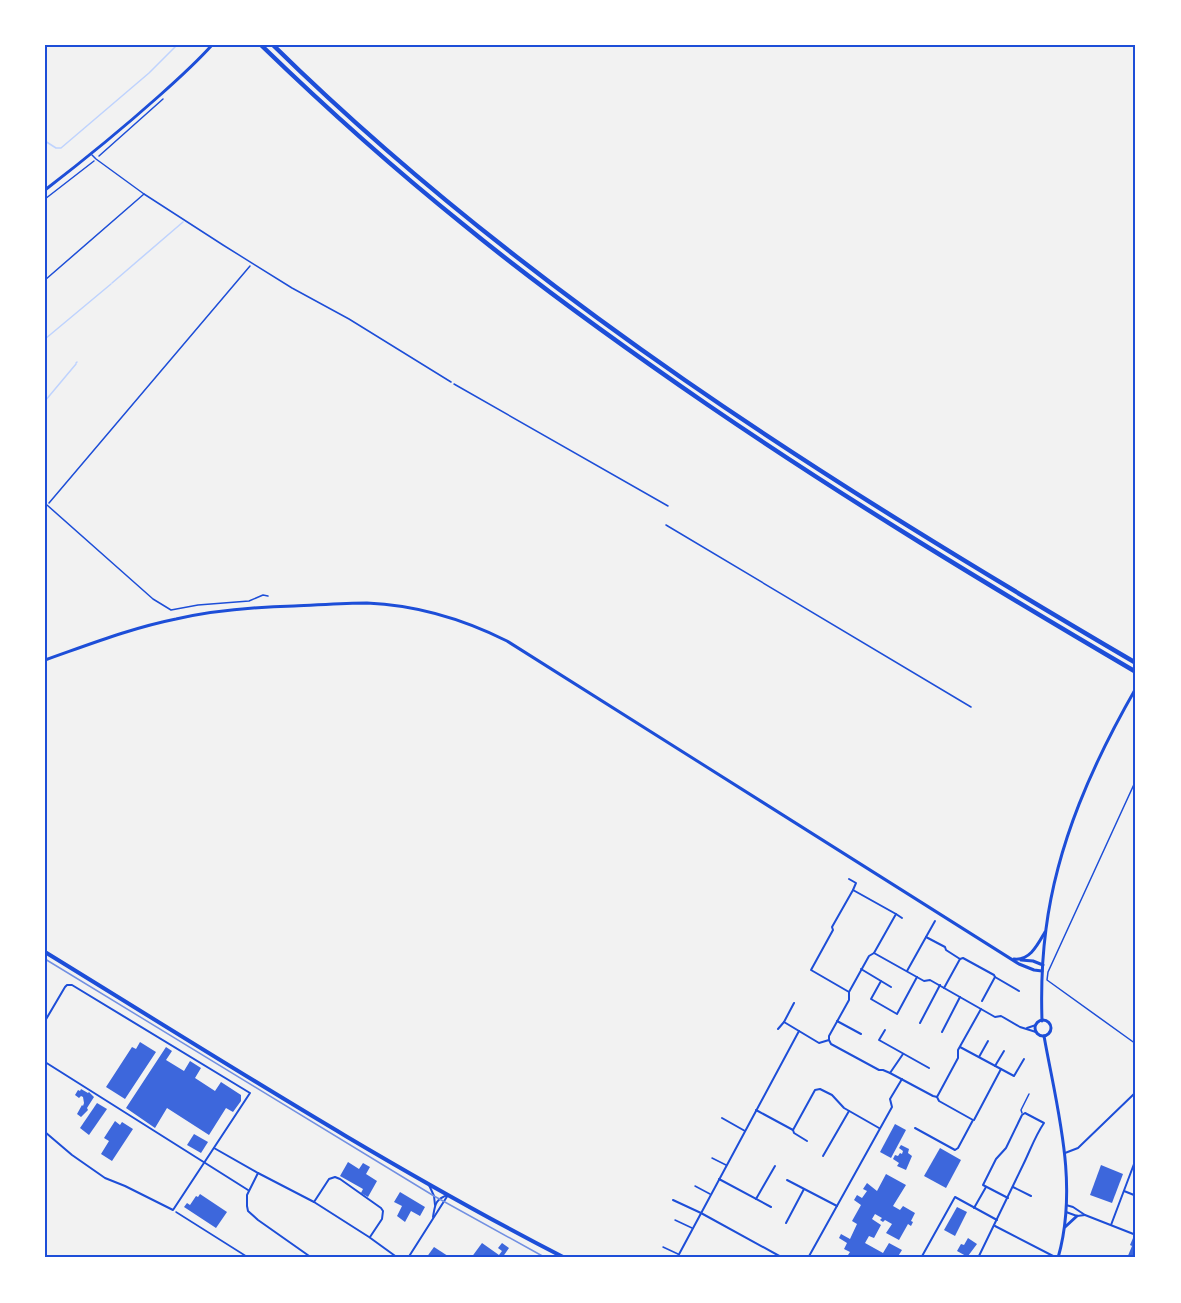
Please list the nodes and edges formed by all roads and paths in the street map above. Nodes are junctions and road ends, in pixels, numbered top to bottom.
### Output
1 (212, 45) edge
2 (261, 45) edge
3 (273, 45) edge
4 (91, 154) junction
5 (96, 159) junction
6 (45, 190) edge
7 (144, 194) junction
8 (45, 199) edge
9 (252, 263) junction
10 (45, 280) edge
11 (451, 382) joint
12 (47, 505) joint
13 (668, 506) dead end
14 (666, 525) dead end
15 (268, 596) dead end
16 (45, 660) edge
17 (1136, 663) edge
18 (1136, 672) edge
19 (1136, 688) edge
20 (971, 707) dead end
21 (1136, 780) edge
22 (849, 879) dead end
23 (853, 890) junction
24 (896, 914) junction
25 (902, 918) dead end
26 (935, 921) dead end
27 (1046, 930) junction
28 (926, 937) junction
29 (45, 952) edge
30 (874, 952) junction
31 (960, 958) junction
32 (1011, 959) junction
33 (1021, 960) junction
34 (1042, 965) junction
35 (861, 969) junction
36 (1042, 970) junction
37 (906, 971) junction
38 (918, 977) junction
39 (995, 977) junction
40 (881, 981) junction
41 (940, 986) junction
42 (891, 987) dead end
43 (944, 988) junction
44 (1019, 991) dead end
45 (849, 992) junction
46 (960, 997) junction
47 (982, 1001) dead end
48 (794, 1003) dead end
49 (981, 1009) junction
50 (45, 1021) edge
51 (837, 1021) junction
52 (1042, 1021) junction
53 (784, 1022) junction
54 (920, 1023) dead end
55 (1036, 1025) junction
56 (778, 1029) dead end
57 (1024, 1029) junction
58 (885, 1030) dead end
59 (799, 1031) junction
60 (942, 1032) dead end
61 (1036, 1032) junction
62 (861, 1034) dead end
63 (1044, 1036) junction
64 (829, 1040) junction
65 (988, 1041) dead end
66 (1136, 1044) edge
67 (960, 1047) junction
68 (1004, 1051) dead end
69 (903, 1054) junction
70 (979, 1057) junction
71 (1024, 1059) dead end
72 (45, 1062) edge
73 (995, 1066) junction
74 (929, 1068) dead end
75 (1001, 1069) junction
76 (890, 1073) junction
77 (902, 1079) junction
78 (1136, 1092) edge
79 (1029, 1094) dead end
80 (937, 1097) junction
81 (756, 1110) junction
82 (849, 1111) junction
83 (1023, 1113) junction
84 (722, 1118) dead end
85 (973, 1120) junction
86 (879, 1128) junction
87 (915, 1128) dead end
88 (793, 1130) junction
89 (745, 1131) junction
90 (45, 1132) edge
91 (807, 1141) dead end
92 (214, 1148) junction
93 (1065, 1153) junction
94 (823, 1156) dead end
95 (712, 1158) dead end
96 (205, 1163) junction
97 (1136, 1165) edge
98 (726, 1166) junction
99 (775, 1166) dead end
100 (258, 1173) junction
101 (719, 1179) junction
102 (787, 1180) dead end
103 (429, 1185) junction
104 (695, 1186) dead end
105 (986, 1187) junction
106 (1013, 1187) junction
107 (804, 1189) junction
108 (248, 1190) junction
109 (1136, 1190) edge
110 (1124, 1191) junction
111 (448, 1195) junction
112 (711, 1195) junction
113 (1031, 1196) dead end
114 (1008, 1197) junction
115 (756, 1199) junction
116 (673, 1200) dead end
117 (314, 1202) junction
118 (435, 1205) junction
119 (1066, 1205) junction
120 (837, 1206) junction
121 (771, 1207) dead end
122 (975, 1208) junction
123 (173, 1210) junction
124 (1066, 1212) junction
125 (701, 1213) junction
126 (1085, 1215) junction
127 (1077, 1216) junction
128 (433, 1220) junction
129 (675, 1220) dead end
130 (997, 1220) junction
131 (786, 1223) dead end
132 (994, 1225) junction
133 (1111, 1225) junction
134 (1064, 1228) junction
135 (693, 1229) junction
136 (1136, 1235) edge
137 (369, 1238) junction
138 (663, 1247) dead end
139 (243, 1254) junction
140 (678, 1257) edge
141 (239, 1258) edge
142 (249, 1258) edge
143 (312, 1258) edge
144 (398, 1258) edge
145 (408, 1258) edge
146 (565, 1258) edge
147 (783, 1258) edge
148 (808, 1258) edge
149 (921, 1258) edge
150 (978, 1258) edge
151 (1057, 1258) edge

1 - 4 street
2 - 18 highway
3 - 17 highway
4 - 5 lane
4 - 6 street
5 - 7 lane
5 - 8 path
7 - 9 lane
7 - 10 lane
9 - 11 lane
9 - 12 path
11 - 13 path
12 - 15 lane
14 - 20 path
16 - 32 street
19 - 27 street
21 - 66 lane
22 - 23 street
23 - 24 street
23 - 45 street
24 - 25 street
24 - 30 street
26 - 28 street
27 - 33 street
27 - 34 street
28 - 31 street
28 - 37 street
29 - 103 main road
30 - 35 street
30 - 37 street
31 - 39 street
31 - 43 street
32 - 33 street
32 - 36 street
33 - 34 street
34 - 36 street
35 - 40 street
35 - 45 street
36 - 52 street
37 - 38 street
38 - 40 street
38 - 41 street
39 - 44 street
39 - 47 street
40 - 42 street
41 - 43 street
41 - 54 street
43 - 46 street
45 - 51 street
46 - 49 street
46 - 60 street
48 - 53 street
49 - 57 street
49 - 67 street
50 - 92 street
51 - 62 street
51 - 64 street
52 - 55 street
52 - 63 street
53 - 56 street
53 - 59 street
55 - 57 street
55 - 61 street
57 - 61 street
58 - 69 street
59 - 64 street
59 - 81 street
61 - 63 street
63 - 93 street
64 - 76 street
65 - 70 street
67 - 70 street
67 - 80 street
68 - 73 street
69 - 74 street
69 - 76 street
70 - 73 street
71 - 75 street
72 - 96 street
73 - 75 street
75 - 85 street
76 - 77 street
77 - 80 street
77 - 86 street
78 - 93 street
79 - 83 lane
80 - 85 street
81 - 88 street
81 - 89 street
82 - 86 street
82 - 88 street
82 - 94 street
83 - 105 street
83 - 106 street
84 - 89 street
85 - 87 street
86 - 120 street
88 - 91 street
89 - 98 street
90 - 123 street
92 - 96 street
92 - 100 street
93 - 119 street
95 - 98 lane
96 - 108 street
96 - 123 street
97 - 110 street
98 - 101 street
99 - 115 street
100 - 108 street
100 - 117 street
101 - 112 street
101 - 115 street
102 - 107 street
103 - 111 main road
103 - 118 street
104 - 112 lane
105 - 114 street
105 - 122 street
106 - 113 street
106 - 114 street
107 - 120 street
107 - 131 street
108 - 143 street
109 - 110 street
110 - 133 street
111 - 118 street
111 - 128 street
111 - 146 main road
112 - 125 street
114 - 130 street
115 - 121 street
116 - 125 street
117 - 137 street
117 - 137 street
118 - 128 street
119 - 124 street
119 - 126 street
120 - 148 street
122 - 130 street
122 - 149 street
123 - 139 path
124 - 127 street
124 - 134 street
125 - 135 street
125 - 147 street
126 - 127 street
126 - 133 street
127 - 134 street
128 - 145 street
129 - 135 lane
130 - 132 street
132 - 150 street
132 - 151 street
133 - 136 street
134 - 151 street
135 - 140 street
137 - 144 street
138 - 140 lane
139 - 141 path
139 - 142 path

